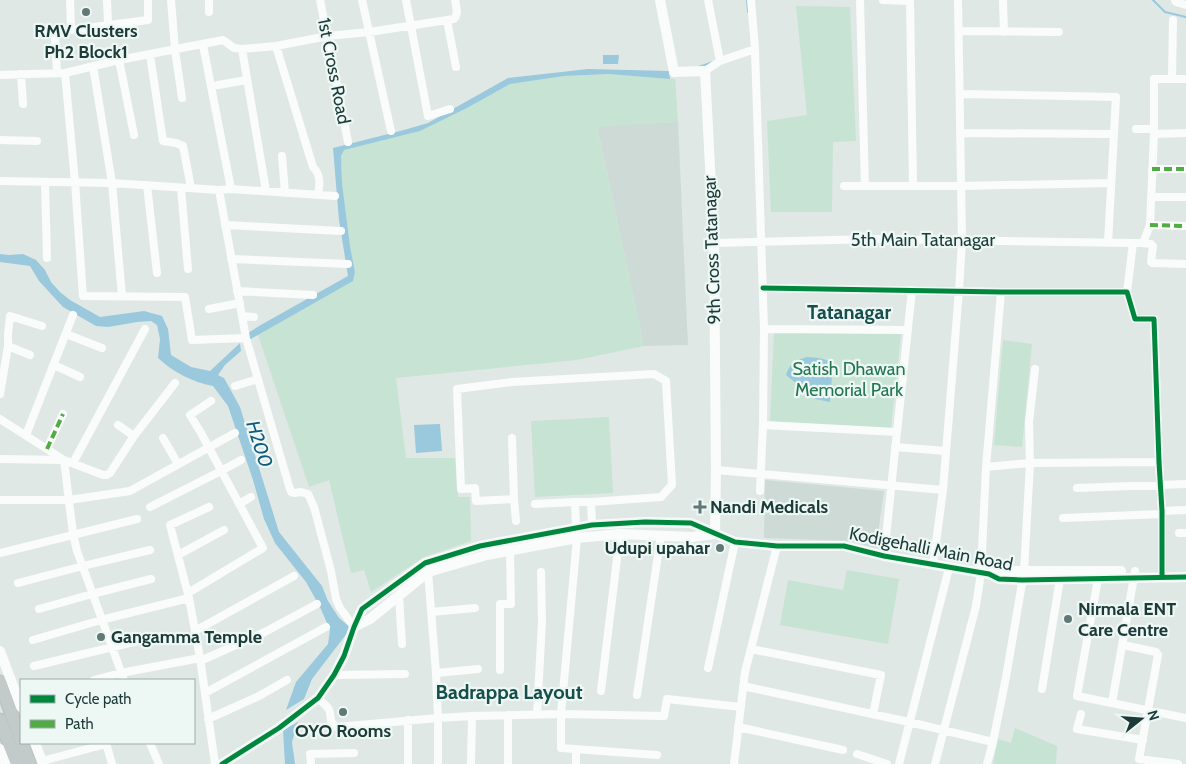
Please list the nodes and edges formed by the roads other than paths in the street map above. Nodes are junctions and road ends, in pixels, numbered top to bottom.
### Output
1 (70, 0) edge
2 (107, 0) edge
3 (148, 0) edge
4 (171, 0) edge
5 (209, 0) edge
6 (320, 0) edge
7 (362, 0) edge
8 (406, 0) edge
9 (455, 0) edge
10 (660, 0) edge
11 (708, 0) edge
12 (752, 0) edge
13 (860, 0) edge
14 (883, 0) edge
15 (910, 0) edge
16 (958, 0) edge
17 (1003, 0) edge
18 (1175, 0) edge
19 (1186, 5) edge
20 (209, 12) dead end
21 (447, 20) junction
22 (1173, 20) dead end
23 (108, 24) junction
24 (410, 25) junction
25 (959, 30) junction
26 (369, 32) junction
27 (1004, 32) junction
28 (1059, 32) dead end
29 (328, 36) junction
30 (55, 40) dead end
31 (203, 44) junction
32 (276, 46) junction
33 (242, 48) junction
34 (755, 49) junction
35 (175, 50) junction
36 (150, 55) junction
37 (119, 60) junction
38 (720, 61) junction
39 (94, 66) junction
40 (456, 67) dead end
41 (705, 71) junction
42 (61, 73) junction
43 (21, 74) junction
44 (0, 75) edge
45 (1172, 79) junction
46 (1186, 79) edge
47 (248, 80) junction
48 (218, 86) dead end
49 (960, 94) junction
50 (182, 98) dead end
51 (24, 104) dead end
52 (450, 109) dead end
53 (1136, 129) dead end
54 (391, 131) dead end
55 (1154, 131) junction
56 (960, 133) junction
57 (1186, 133) edge
58 (1114, 134) junction
59 (134, 135) dead end
60 (0, 140) edge
61 (37, 141) dead end
62 (348, 142) dead end
63 (282, 156) dead end
64 (1186, 168) edge
65 (1152, 169) junction
66 (0, 181) edge
67 (44, 182) junction
68 (75, 182) junction
69 (112, 183) junction
70 (1111, 183) junction
71 (147, 185) junction
72 (844, 186) dead end
73 (865, 186) junction
74 (913, 186) junction
75 (961, 186) junction
76 (181, 188) junction
77 (191, 188) junction
78 (231, 189) junction
79 (219, 190) junction
80 (266, 191) junction
81 (285, 193) junction
82 (318, 195) junction
83 (336, 196) dead end
84 (1152, 197) junction
85 (1186, 197) edge
86 (225, 225) junction
87 (1150, 225) junction
88 (1186, 226) edge
89 (341, 230) dead end
90 (962, 240) junction
91 (760, 242) junction
92 (1108, 242) junction
93 (714, 243) junction
94 (1133, 243) junction
95 (1143, 243) junction
96 (47, 258) dead end
97 (232, 259) junction
98 (348, 264) dead end
99 (1186, 264) edge
100 (188, 269) dead end
101 (158, 273) dead end
102 (763, 288) junction
103 (912, 290) junction
104 (959, 290) junction
105 (237, 291) junction
106 (1001, 292) junction
107 (1127, 292) junction
108 (313, 295) dead end
109 (122, 296) junction
110 (240, 304) junction
111 (209, 310) dead end
112 (73, 315) dead end
113 (242, 316) junction
114 (254, 317) dead end
115 (42, 326) dead end
116 (145, 328) dead end
117 (764, 328) junction
118 (908, 330) junction
119 (4, 333) edge
120 (66, 334) junction
121 (246, 338) junction
122 (8, 346) junction
123 (102, 348) dead end
124 (30, 355) dead end
125 (3, 363) edge
126 (54, 365) junction
127 (1035, 369) dead end
128 (80, 377) dead end
129 (258, 379) junction
130 (175, 383) dead end
131 (235, 386) dead end
132 (0, 394) edge
133 (211, 401) dead end
134 (63, 414) dead end
135 (0, 419) edge
136 (118, 425) dead end
137 (763, 425) junction
138 (897, 432) junction
139 (235, 433) dead end
140 (26, 435) junction
141 (134, 436) junction
142 (163, 438) dead end
143 (512, 438) dead end
144 (895, 447) junction
145 (208, 448) junction
146 (47, 449) junction
147 (946, 451) junction
148 (0, 459) edge
149 (64, 460) junction
150 (241, 460) dead end
151 (1159, 462) junction
152 (74, 463) junction
153 (1030, 463) junction
154 (178, 464) junction
155 (986, 467) junction
156 (716, 470) junction
157 (221, 471) junction
158 (760, 474) junction
159 (1186, 484) edge
160 (1160, 485) junction
161 (891, 486) junction
162 (1076, 488) dead end
163 (760, 490) dead end
164 (943, 490) junction
165 (251, 497) dead end
166 (514, 499) junction
167 (0, 500) edge
168 (69, 500) junction
169 (575, 502) junction
170 (590, 502) junction
171 (239, 504) junction
172 (535, 504) dead end
173 (150, 507) dead end
174 (209, 507) dead end
175 (1186, 510) edge
176 (1162, 512) junction
177 (1063, 518) dead end
178 (137, 519) dead end
179 (516, 521) dead end
180 (592, 525) junction
181 (576, 527) junction
182 (224, 530) dead end
183 (73, 534) junction
184 (620, 534) junction
185 (715, 534) junction
186 (662, 535) junction
187 (577, 538) junction
188 (499, 542) junction
189 (735, 542) junction
190 (777, 546) junction
191 (150, 550) dead end
192 (506, 552) junction
193 (0, 553) edge
194 (178, 555) junction
195 (884, 556) junction
196 (932, 565) junction
197 (82, 566) junction
198 (949, 568) junction
199 (1186, 570) edge
200 (428, 572) junction
201 (541, 572) dead end
202 (985, 573) junction
203 (1135, 574) junction
204 (1162, 574) junction
205 (294, 576) dead end
206 (1023, 576) junction
207 (1186, 577) edge
208 (1098, 578) junction
209 (1060, 579) junction
210 (151, 580) dead end
211 (18, 583) dead end
212 (92, 594) junction
213 (188, 595) junction
214 (399, 596) junction
215 (317, 604) dead end
216 (475, 608) dead end
217 (39, 610) dead end
218 (431, 612) junction
219 (101, 620) junction
220 (326, 627) dead end
221 (354, 627) junction
222 (195, 631) junction
223 (150, 638) dead end
224 (33, 640) dead end
225 (402, 644) dead end
226 (1122, 645) junction
227 (111, 647) junction
228 (750, 649) junction
229 (0, 651) edge
230 (200, 660) junction
231 (34, 666) dead end
232 (708, 668) dead end
233 (478, 669) dead end
234 (500, 670) dead end
235 (436, 673) junction
236 (405, 674) dead end
237 (334, 675) junction
238 (122, 677) edge
239 (103, 679) edge
240 (287, 680) dead end
241 (0, 682) edge
242 (203, 684) junction
243 (195, 685) edge
244 (743, 686) junction
245 (1042, 689) dead end
246 (601, 691) dead end
247 (204, 693) junction
248 (637, 695) dead end
249 (315, 700) junction
250 (20, 703) edge
251 (1112, 703) junction
252 (741, 707) junction
253 (1148, 710) junction
254 (537, 714) junction
255 (561, 714) junction
256 (873, 714) junction
257 (1081, 714) dead end
258 (508, 715) junction
259 (472, 716) junction
260 (208, 718) junction
261 (438, 718) junction
262 (1186, 718) edge
263 (0, 720) edge
264 (408, 720) junction
265 (909, 722) junction
266 (738, 727) junction
267 (943, 730) junction
268 (20, 736) edge
269 (1143, 740) junction
270 (993, 742) junction
271 (23, 744) edge
272 (35, 744) edge
273 (106, 744) edge
274 (150, 744) edge
275 (0, 749) edge
276 (576, 749) junction
277 (843, 750) dead end
278 (354, 753) dead end
279 (657, 754) dead end
280 (856, 754) dead end
281 (26, 762) edge
282 (878, 763) edge
283 (112, 764) edge
284 (159, 764) edge
285 (214, 764) edge
286 (222, 764) edge
287 (312, 764) edge
288 (408, 764) edge
289 (438, 764) edge
290 (471, 764) edge
291 (508, 764) edge
292 (576, 764) edge
293 (734, 764) edge
294 (887, 764) edge
295 (899, 764) edge
296 (934, 764) edge
297 (987, 764) edge
298 (1178, 764) edge

1 - 23 street
2 - 23 street
3 - 23 street
4 - 35 street
5 - 20 street
6 - 29 street, 1st Cross Road
7 - 26 street
8 - 24 street
9 - 21 street
10 - 41 street
11 - 38 street
12 - 34 street
13 - 73 street
14 - 15 street
15 - 74 street
16 - 25 street
17 - 27 street
18 - 19 street
21 - 24 street
21 - 40 street
22 - 45 street
24 - 26 street
24 - 52 street
25 - 27 street
25 - 49 street
26 - 29 street
26 - 54 street
27 - 28 street
29 - 32 street
29 - 62 street, 1st Cross Road
30 - 42 street
31 - 33 street
31 - 35 street
31 - 78 street
32 - 33 street
32 - 82 street
33 - 47 street
34 - 38 street
34 - 91 street
35 - 36 street
35 - 50 street
36 - 37 street
36 - 77 street
37 - 39 street
37 - 59 street
38 - 41 street
39 - 42 street
39 - 69 street
41 - 93 street, 9th Cross Tatanagar
42 - 43 street
42 - 68 street
43 - 44 street
43 - 51 street
45 - 46 street
45 - 55 street
47 - 48 street
47 - 80 street
49 - 56 street
49 - 58 street
53 - 55 street
55 - 57 street
55 - 65 street
56 - 58 street
56 - 75 street
58 - 70 street
60 - 61 street
63 - 81 street
64 - 65 street
65 - 84 street
66 - 67 street
67 - 68 street
67 - 96 street
68 - 69 street
68 - 109 street
69 - 71 street
69 - 109 street
70 - 75 street
70 - 92 street
71 - 76 street
71 - 101 street
72 - 73 street
73 - 74 street
74 - 75 street
75 - 90 street
76 - 77 street
76 - 100 street
77 - 79 street
78 - 79 street
78 - 80 street
79 - 86 street
80 - 81 street
81 - 82 street
82 - 83 street
84 - 85 street
84 - 87 street
86 - 89 street
86 - 97 street
87 - 88 street
87 - 95 street
90 - 91 street, 5th Main Tatanagar
90 - 92 street, 5th Main Tatanagar
90 - 104 street
91 - 93 street, 5th Main Tatanagar
91 - 102 street
92 - 94 street, 5th Main Tatanagar
93 - 156 street, 9th Cross Tatanagar
94 - 95 street, 5th Main Tatanagar
94 - 107 street
95 - 99 street
97 - 98 street
97 - 105 street
102 - 103 street
102 - 117 street
103 - 104 street
103 - 118 street
104 - 106 street
104 - 147 street
105 - 108 street
105 - 110 street
106 - 107 street
106 - 155 street
107 - 151 street
109 - 121 street
110 - 111 street
110 - 113 street
112 - 120 street
113 - 114 street
113 - 121 street
115 - 119 street
116 - 152 street
117 - 118 street
117 - 137 street
118 - 138 street
119 - 122 street
120 - 123 street
120 - 126 street
121 - 129 street
122 - 124 street
122 - 125 street
125 - 132 street
126 - 128 street
126 - 140 street
127 - 153 street
129 - 131 street
129 - 221 street
130 - 141 street
133 - 145 street
134 - 146 street
135 - 140 street
136 - 141 street
137 - 138 street
137 - 158 street
138 - 144 street
139 - 145 street
140 - 146 street
141 - 152 street
142 - 154 street
143 - 166 street
144 - 147 street
144 - 161 street
145 - 154 street
145 - 157 street
146 - 149 street
147 - 164 street
148 - 149 street
149 - 152 street
149 - 168 street
150 - 157 street
151 - 153 street
151 - 160 street
153 - 155 street
153 - 206 street
154 - 168 street
155 - 202 street
156 - 158 street
156 - 185 street, 9th Cross Tatanagar
157 - 171 street
157 - 173 street
158 - 161 street
158 - 163 street
159 - 160 street
160 - 162 street
160 - 176 street
161 - 164 street
161 - 195 street
164 - 196 street
165 - 171 street
166 - 170 street
166 - 179 street
167 - 168 street
168 - 183 street
169 - 170 street
169 - 172 street
169 - 181 street
170 - 180 street
171 - 213 street
174 - 194 street
175 - 176 street
176 - 177 street
176 - 204 street
178 - 183 street
180 - 181 street, Kodigehalli Main Road
180 - 185 street, Kodigehalli Main Road
181 - 188 street, Kodigehalli Main Road
182 - 194 street
183 - 193 street
183 - 197 street
184 - 186 street, Kodigehalli Main Road
184 - 187 street, Kodigehalli Main Road
184 - 246 street
185 - 186 street, Kodigehalli Main Road
185 - 189 street, Kodigehalli Main Road
186 - 248 street
187 - 192 street, Kodigehalli Main Road
187 - 255 street
188 - 192 street
188 - 221 street, Kodigehalli Main Road
189 - 190 street, Kodigehalli Main Road
189 - 232 street
190 - 195 street, Kodigehalli Main Road
190 - 228 street
191 - 197 street
192 - 200 street, Kodigehalli Main Road
192 - 234 street
194 - 213 street
195 - 196 street, Kodigehalli Main Road
196 - 198 street, Kodigehalli Main Road
197 - 211 street
197 - 212 street
198 - 202 street, Kodigehalli Main Road
198 - 265 street
199 - 204 street, Kodigehalli Main Road
200 - 214 street, Kodigehalli Main Road
200 - 218 street
201 - 254 street
202 - 206 street, Kodigehalli Main Road
202 - 267 street
203 - 204 street, Kodigehalli Main Road
203 - 206 street, Kodigehalli Main Road
203 - 208 street, Kodigehalli Main Road
203 - 226 street
204 - 207 street, Kodigehalli Main Road
205 - 222 street
206 - 209 street, Kodigehalli Main Road
206 - 270 street
208 - 209 street, Kodigehalli Main Road
208 - 251 street
209 - 245 street
210 - 212 street
212 - 217 street
212 - 219 street
213 - 219 street
213 - 222 street
214 - 221 street, Kodigehalli Main Road
214 - 225 street
215 - 230 street
216 - 218 street
218 - 235 street
219 - 224 street
219 - 227 street
220 - 247 street
221 - 237 street, Kodigehalli Main Road
222 - 230 street
223 - 227 street
226 - 251 street
226 - 253 street
227 - 231 street
227 - 238 street
228 - 244 street
228 - 256 street
229 - 250 street
230 - 238 street
230 - 242 street
233 - 235 street
235 - 261 street
236 - 237 street
237 - 249 street, Kodigehalli Main Road
238 - 239 street
240 - 260 street
241 - 268 highway
242 - 243 street
242 - 247 street
244 - 252 street
244 - 256 street
247 - 260 street
249 - 264 street
249 - 286 street, Kodigehalli Main Road
251 - 253 street
252 - 255 street
252 - 266 street
253 - 262 street
253 - 269 street
254 - 255 street
254 - 258 street
255 - 276 street
256 - 265 street
257 - 269 street
258 - 259 street
258 - 291 street
259 - 261 street
259 - 290 street
260 - 285 street
261 - 264 street
261 - 289 street
263 - 281 highway
264 - 288 street
265 - 267 street
265 - 295 street
266 - 277 street
266 - 293 street
267 - 270 street
267 - 296 street
269 - 298 street
270 - 297 street
271 - 281 highway
272 - 281 street
273 - 281 street
273 - 283 street
274 - 284 street
275 - 281 street
276 - 279 street
276 - 292 street
278 - 287 street
280 - 282 street
282 - 294 street

